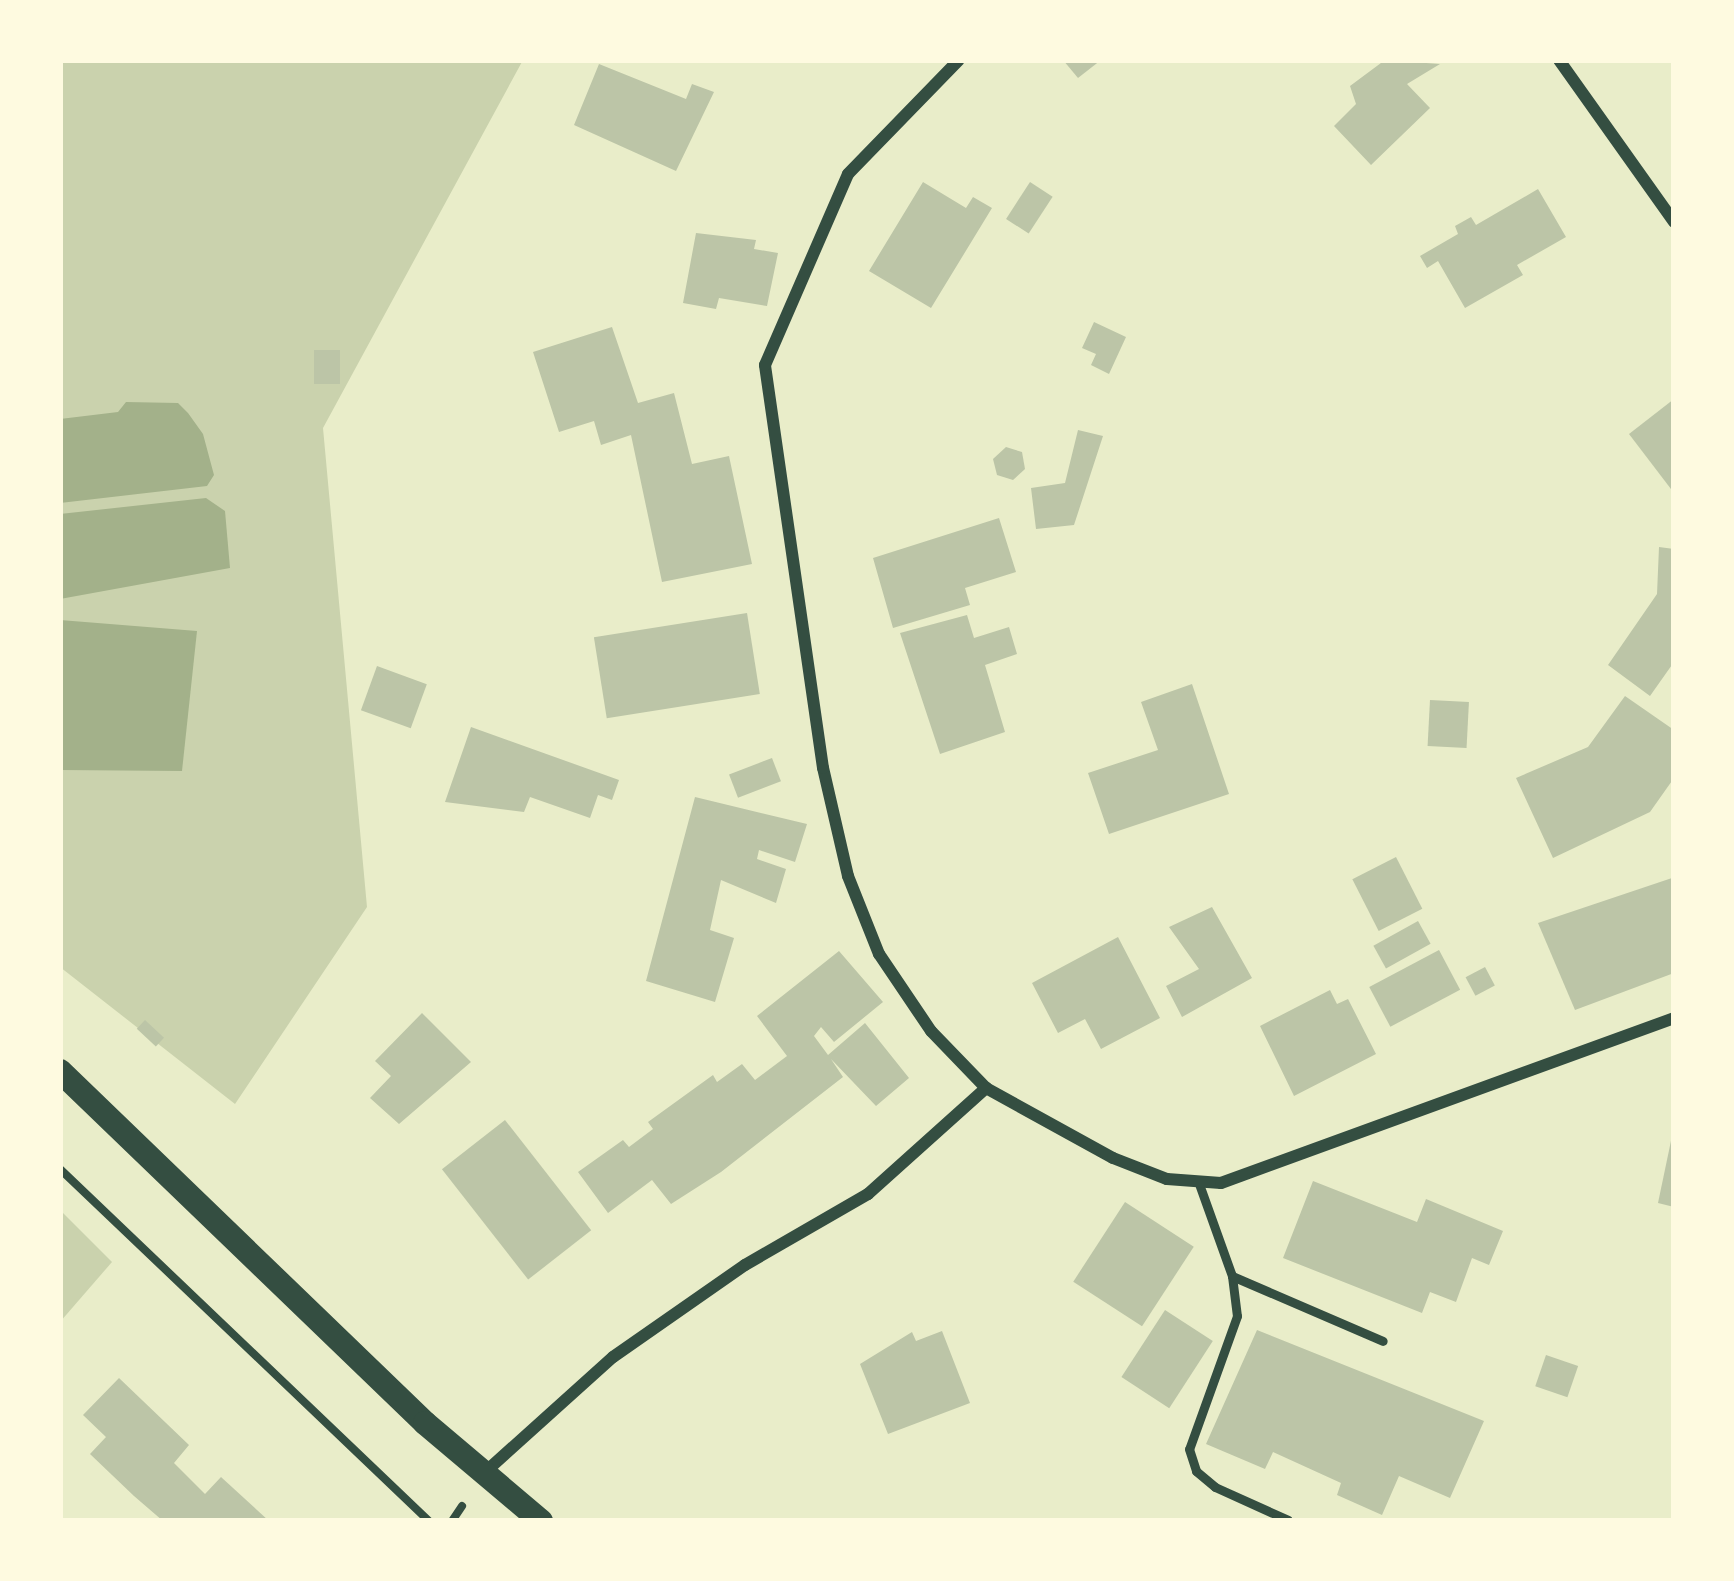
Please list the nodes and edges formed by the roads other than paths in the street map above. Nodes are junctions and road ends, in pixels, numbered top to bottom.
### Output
1 (958, 60) edge
2 (1558, 60) edge
3 (1674, 222) edge
4 (1674, 1018) edge
5 (60, 1071) edge
6 (986, 1088) junction
7 (1198, 1181) junction
8 (1232, 1276) junction
9 (1384, 1341) dead end
10 (482, 1474) junction
11 (1288, 1520) edge
12 (541, 1521) edge

1 - 6 street
2 - 3 street
4 - 7 street
5 - 10 main road
6 - 7 street
6 - 10 street
7 - 8 lane
8 - 9 lane
8 - 11 lane
10 - 12 main road

